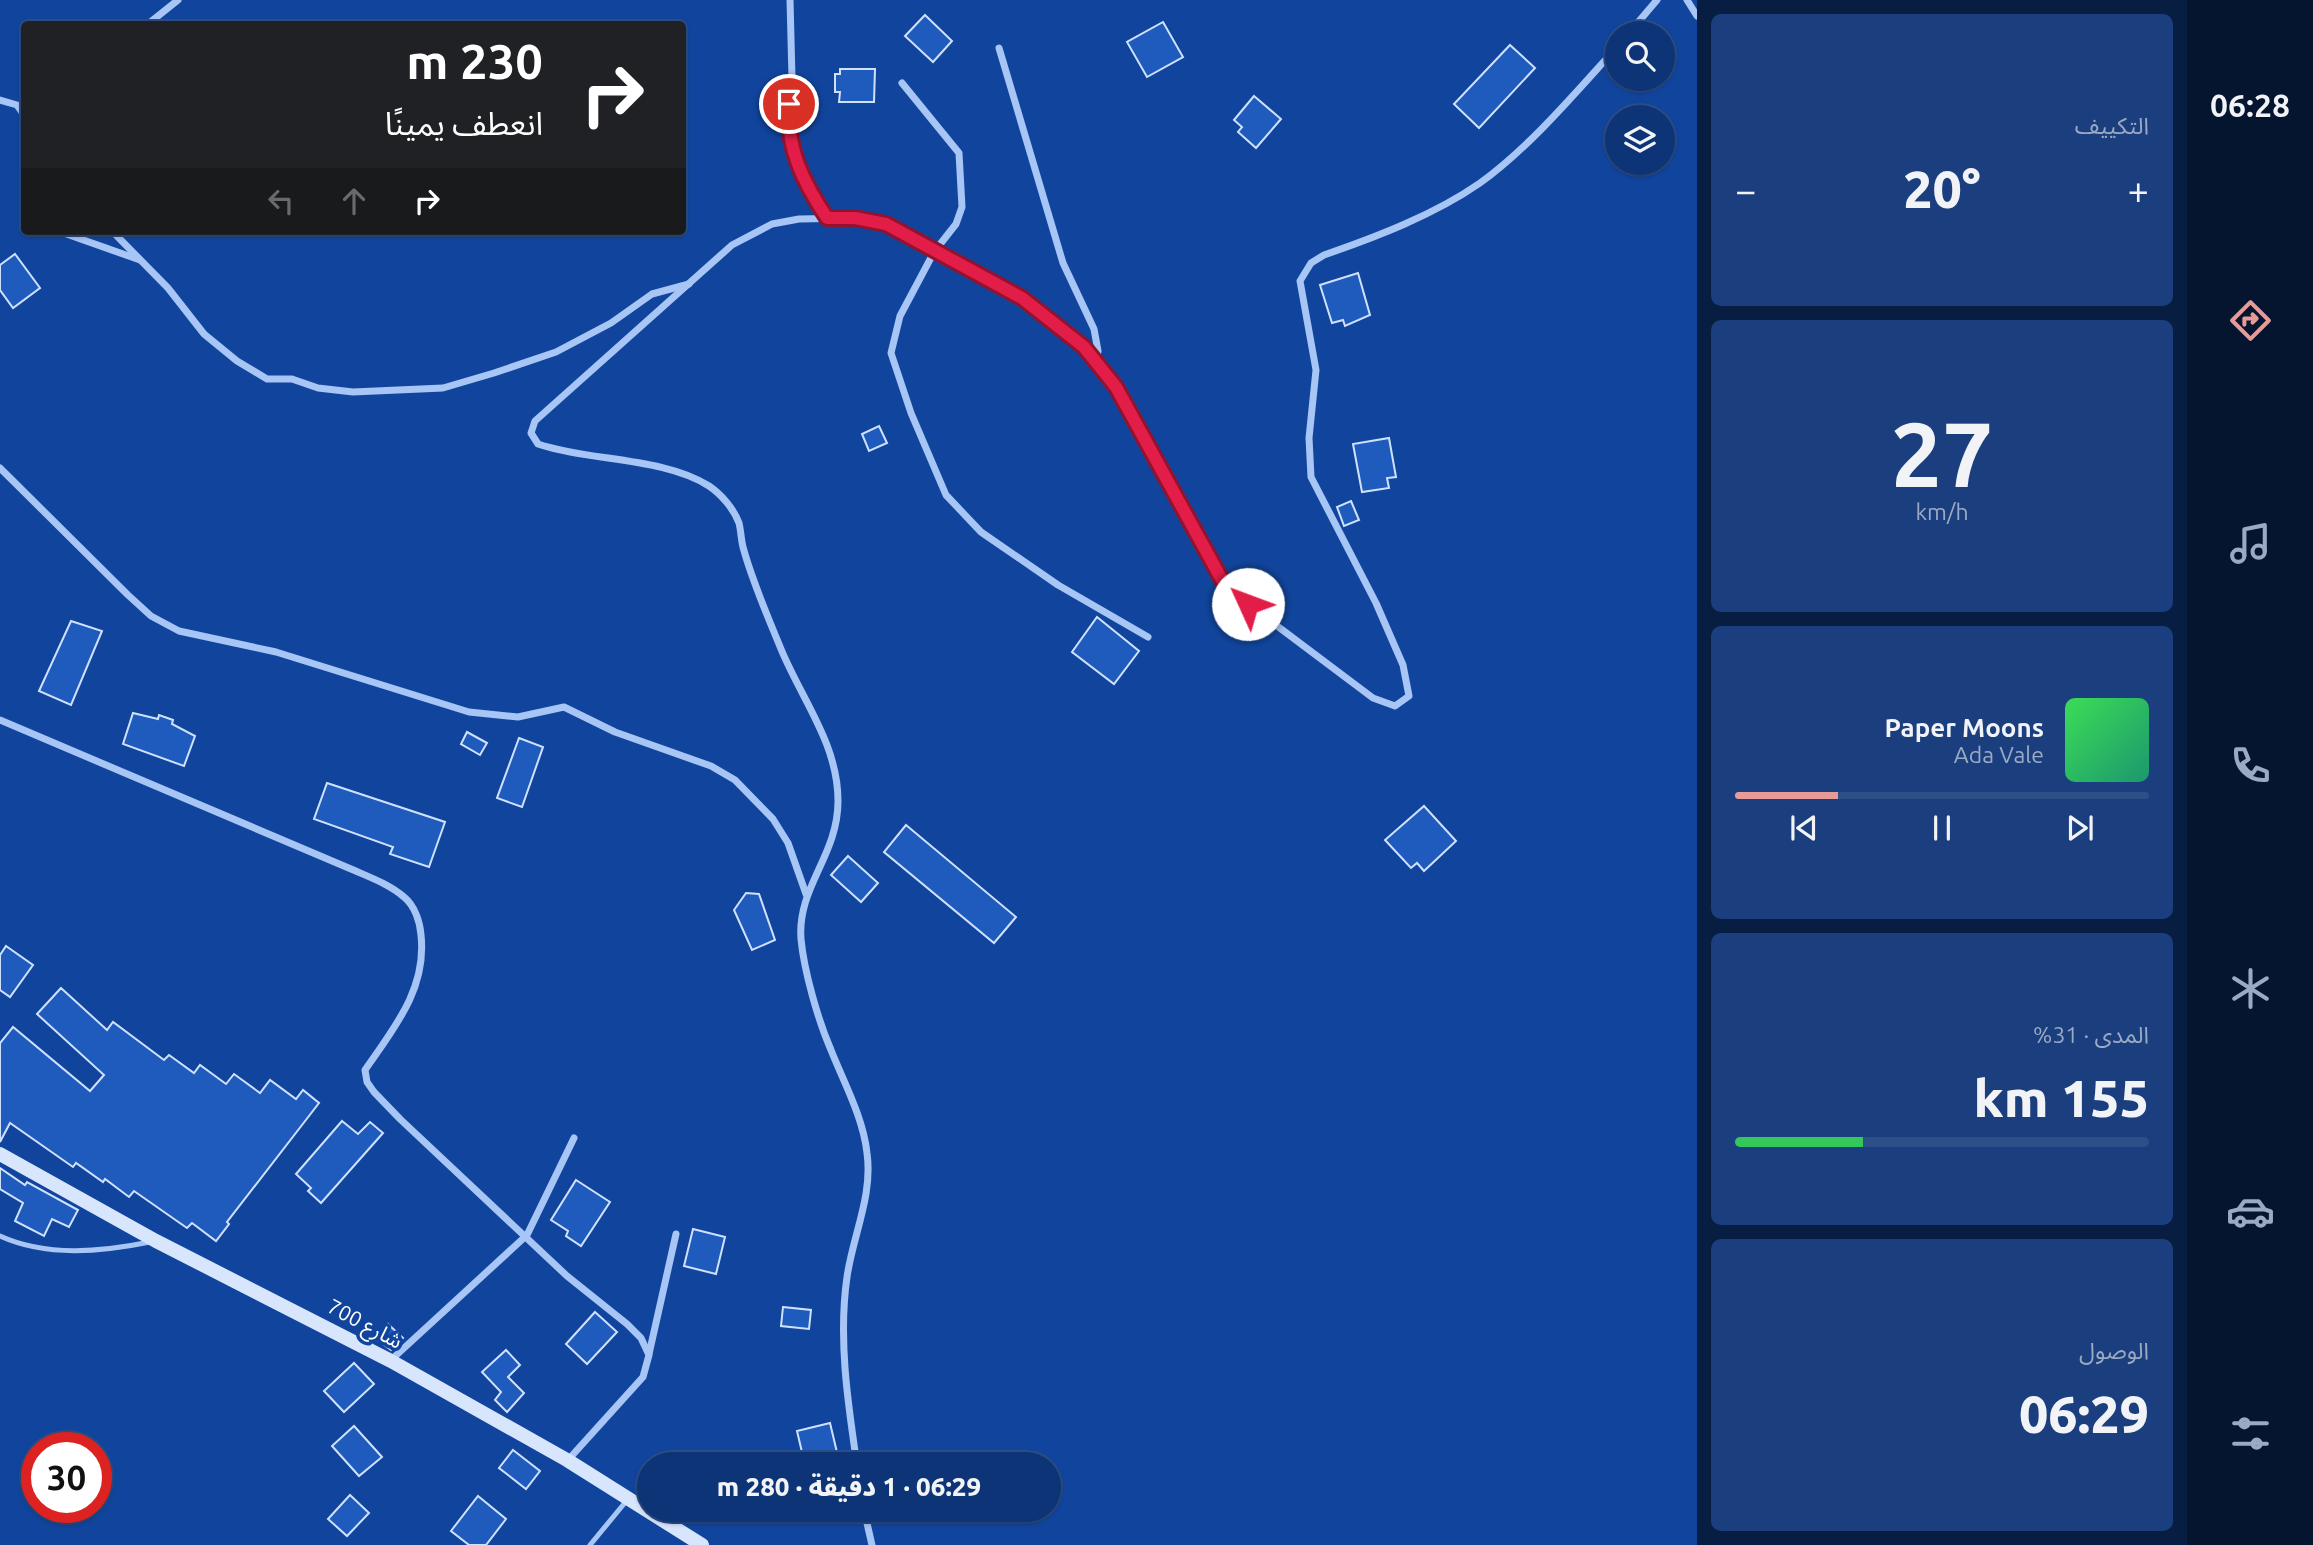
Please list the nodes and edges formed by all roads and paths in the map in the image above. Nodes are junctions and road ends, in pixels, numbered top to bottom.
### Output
1 (178, 0) edge
2 (790, 0) edge
3 (1657, 0) edge
4 (1687, 0) edge
5 (1697, 16) edge
6 (152, 21) edge
7 (1639, 21) edge
8 (999, 48) dead end
9 (1605, 60) edge
10 (902, 83) dead end
11 (0, 100) edge
12 (21, 111) edge
13 (827, 218) junction
14 (69, 235) edge
15 (116, 235) edge
16 (934, 252) junction
17 (140, 261) junction
18 (689, 284) junction
19 (1096, 362) junction
20 (0, 468) edge
21 (1149, 637) dead end
22 (0, 720) edge
23 (806, 894) junction
24 (573, 1138) dead end
25 (0, 1154) edge
26 (676, 1234) dead end
27 (527, 1235) junction
28 (0, 1236) edge
29 (156, 1241) junction
30 (649, 1355) junction
31 (391, 1361) junction
32 (855, 1452) edge
33 (567, 1460) junction
34 (629, 1499) junction
35 (867, 1522) edge
36 (590, 1545) edge
37 (702, 1545) edge
38 (872, 1545) edge

1 - 6 street
2 - 13 street
3 - 7 street
4 - 5 street
8 - 19 street
9 - 19 street
10 - 16 street
11 - 12 street
13 - 16 street
13 - 18 street
14 - 17 street
15 - 17 street
16 - 19 street
16 - 21 street
17 - 18 street
18 - 23 street
20 - 23 street
22 - 27 street
23 - 32 street
24 - 27 street
25 - 29 main road, شارع 700
26 - 30 street
27 - 30 street
27 - 31 street
28 - 29 lane
29 - 31 main road, شارع 700
30 - 33 street
31 - 33 main road, شارع 700
33 - 34 main road, شارع 700
34 - 36 lane
34 - 37 main road, شارع 700
35 - 38 street

